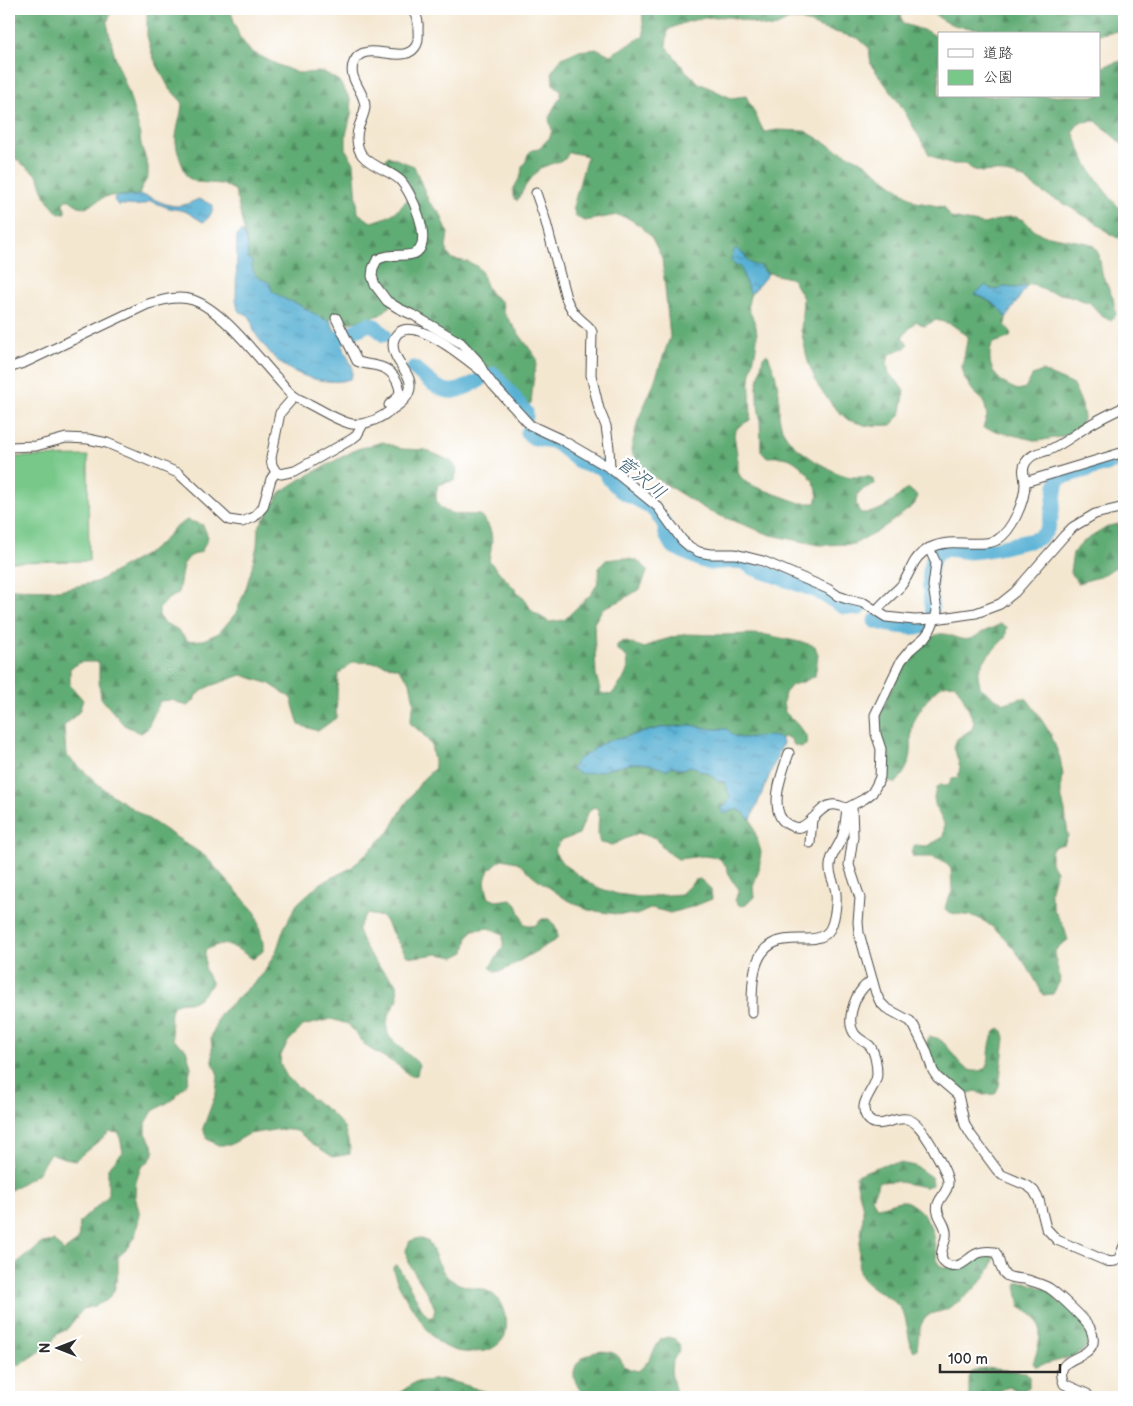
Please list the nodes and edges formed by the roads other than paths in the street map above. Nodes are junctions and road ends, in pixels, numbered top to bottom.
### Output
1 (410, 9) edge
2 (536, 193) dead end
3 (336, 318) dead end
4 (9, 368) edge
5 (484, 373) junction
6 (294, 397) junction
7 (1124, 405) edge
8 (382, 417) junction
9 (363, 424) junction
10 (9, 447) edge
11 (1124, 452) edge
12 (610, 468) junction
13 (276, 472) junction
14 (1025, 482) junction
15 (1124, 507) edge
16 (932, 555) junction
17 (876, 611) junction
18 (935, 619) junction
19 (789, 753) dead end
20 (850, 807) junction
21 (812, 819) junction
22 (810, 844) dead end
23 (872, 980) junction
24 (752, 1013) dead end
25 (1124, 1246) edge
26 (1089, 1397) edge

1 - 5 street
2 - 12 street
3 - 8 street
4 - 6 street
5 - 8 street
5 - 12 street
6 - 9 street
6 - 13 street
7 - 14 street
8 - 9 street
9 - 13 street
10 - 13 street
11 - 14 street
12 - 17 street
14 - 16 street
15 - 18 street
16 - 17 street
16 - 18 street
17 - 18 street
18 - 20 street
19 - 21 street
20 - 21 street
20 - 23 street
20 - 24 street
21 - 22 street
23 - 25 street
23 - 26 street

